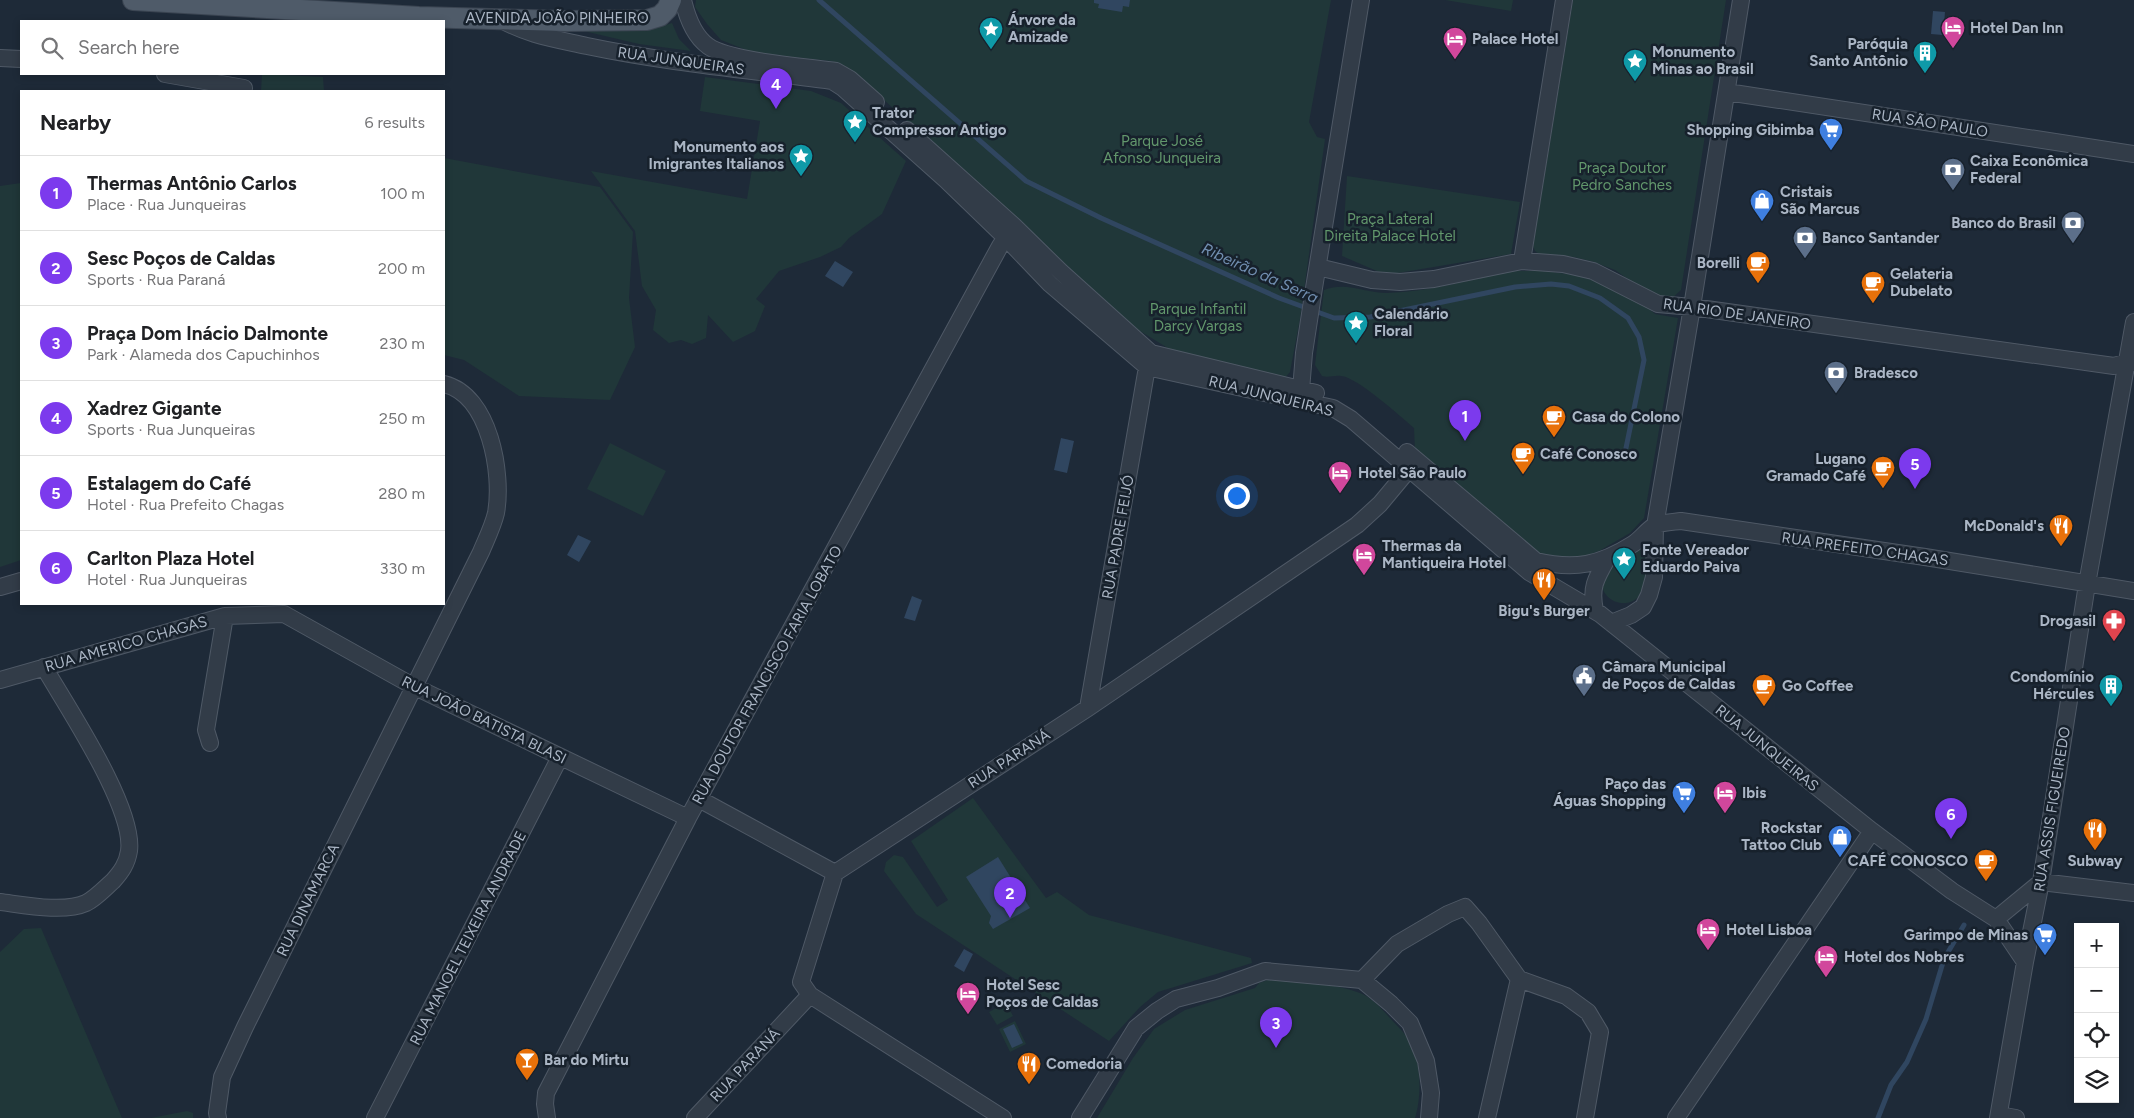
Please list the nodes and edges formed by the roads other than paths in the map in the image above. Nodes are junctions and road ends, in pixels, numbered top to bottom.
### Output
1 (133, 0) edge
2 (672, 0) edge
3 (683, 0) edge
4 (1361, 0) edge
5 (1564, 0) edge
6 (1742, 0) edge
7 (500, 19) junction
8 (0, 58) edge
9 (20, 59) edge
10 (171, 75) edge
11 (244, 88) dead end
12 (1727, 92) junction
13 (2134, 154) edge
14 (1010, 231) junction
15 (1522, 261) junction
16 (1318, 267) junction
17 (1692, 307) junction
18 (2134, 322) edge
19 (2130, 362) edge
20 (1147, 366) junction
21 (445, 385) edge
22 (1301, 390) junction
23 (1413, 464) junction
24 (1655, 526) junction
25 (1607, 559) junction
26 (1536, 561) joint
27 (20, 581) edge
28 (2087, 584) junction
29 (0, 587) edge
30 (2134, 591) edge
31 (286, 609) edge
32 (1595, 610) junction
33 (225, 616) junction
34 (1611, 623) junction
35 (44, 667) junction
36 (0, 680) edge
37 (413, 686) junction
38 (1088, 708) junction
39 (210, 742) dead end
40 (560, 757) junction
41 (699, 799) junction
42 (688, 818) junction
43 (1872, 831) junction
44 (835, 872) junction
45 (2041, 882) junction
46 (2134, 893) edge
47 (0, 902) edge
48 (1996, 919) junction
49 (2025, 962) junction
50 (1519, 979) junction
51 (1362, 980) junction
52 (810, 995) junction
53 (1998, 1117) edge
54 (218, 1118) edge
55 (375, 1118) edge
56 (547, 1118) edge
57 (695, 1118) edge
58 (1003, 1118) edge
59 (1080, 1118) edge
60 (1428, 1118) edge
61 (1487, 1118) edge
62 (1585, 1118) edge
63 (1676, 1118) edge
64 (2016, 1118) edge

1 - 7 main road, AVENIDA JOÃO PINHEIRO
2 - 7 main road, AVENIDA JOÃO PINHEIRO
3 - 14 street, RUA JUNQUEIRAS
4 - 16 street
5 - 15 street
6 - 12 street
7 - 14 street, RUA JUNQUEIRAS
8 - 9 street
10 - 11 street
12 - 13 street, RUA SÃO PAULO
12 - 17 street
14 - 20 street, RUA JUNQUEIRAS
14 - 22 street, RUA JUNQUEIRAS
14 - 41 street, RUA DOUTOR FRANCISCO FARIA LOBATO
15 - 16 street, RUA RIO DE JANEIRO
15 - 17 street, RUA RIO DE JANEIRO
16 - 22 street
17 - 19 street, RUA RIO DE JANEIRO
17 - 24 street
18 - 19 street, RUA ASSIS FIGUEIREDO
19 - 28 street, RUA ASSIS FIGUEIREDO
20 - 23 street, RUA JUNQUEIRAS
20 - 38 street, RUA PADRE FEIJÓ
21 - 37 street, RUA DINAMARCA
22 - 23 street, RUA JUNQUEIRAS
23 - 26 street, RUA JUNQUEIRAS
23 - 32 street, RUA JUNQUEIRAS
23 - 38 street, RUA PARANÁ
24 - 25 street, RUA PREFEITO CHAGAS
24 - 28 street, RUA PREFEITO CHAGAS
24 - 34 street
25 - 26 street, RUA PREFEITO CHAGAS
25 - 32 street
27 - 29 street
28 - 30 street, RUA PREFEITO CHAGAS
28 - 45 street, RUA ASSIS FIGUEIREDO
31 - 33 street, RUA AMERICO CHAGAS
31 - 37 street, RUA JOÃO BATISTA BLASI
32 - 34 street, RUA JUNQUEIRAS
33 - 35 street, RUA AMERICO CHAGAS
33 - 39 street
34 - 43 street, RUA JUNQUEIRAS
35 - 36 street, RUA AMERICO CHAGAS
35 - 47 street
37 - 40 street, RUA JOÃO BATISTA BLASI
37 - 54 street, RUA DINAMARCA
38 - 44 street, RUA PARANÁ
40 - 42 street, RUA JOÃO BATISTA BLASI
40 - 55 street, RUA MANOEL TEIXEIRA ANDRADE
41 - 42 street, RUA DOUTOR FRANCISCO FARIA LOBATO
41 - 44 street
42 - 56 street, RUA DOUTOR FRANCISCO FARIA LOBATO
43 - 48 street, RUA JUNQUEIRAS
43 - 63 street
44 - 52 street
45 - 46 street
45 - 48 street
45 - 49 street, RUA ASSIS FIGUEIREDO
48 - 49 street, RUA JUNQUEIRAS
49 - 53 street, RUA ASSIS FIGUEIREDO
50 - 51 street
50 - 61 street
50 - 62 street
51 - 59 street
51 - 60 street
52 - 57 street, RUA PARANÁ
52 - 58 street
53 - 64 street

